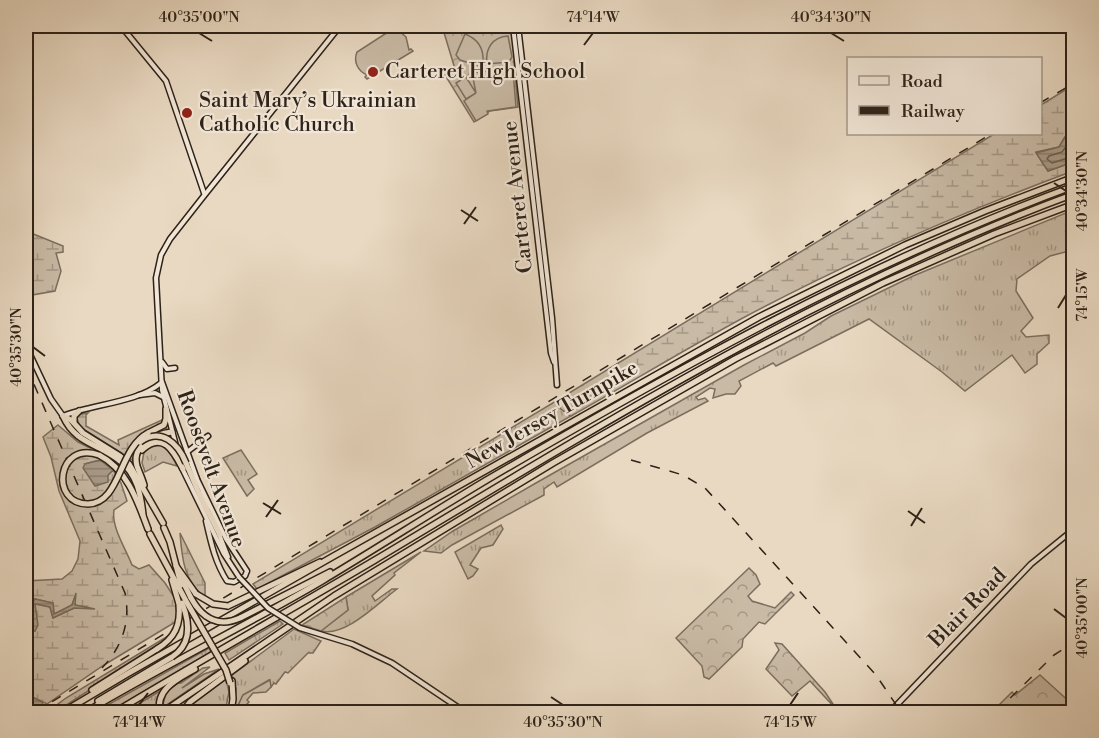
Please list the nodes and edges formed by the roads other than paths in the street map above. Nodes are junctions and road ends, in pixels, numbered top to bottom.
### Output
1 (121, 26) edge
2 (340, 26) edge
3 (513, 26) edge
4 (518, 26) edge
5 (1074, 177) edge
6 (1074, 186) edge
7 (204, 194) junction
8 (1074, 194) edge
9 (1074, 204) edge
10 (26, 346) edge
11 (160, 356) junction
12 (556, 365) junction
13 (175, 368) dead end
14 (162, 382) junction
15 (557, 385) dead end
16 (135, 395) junction
17 (163, 397) junction
18 (166, 409) junction
19 (79, 411) junction
20 (63, 416) junction
21 (74, 424) junction
22 (178, 430) junction
23 (172, 432) junction
24 (208, 436) dead end
25 (187, 453) junction
26 (184, 466) junction
27 (140, 471) junction
28 (196, 477) junction
29 (116, 481) junction
30 (149, 498) junction
31 (143, 515) junction
32 (204, 515) junction
33 (1074, 529) edge
34 (220, 535) junction
35 (332, 557) junction
36 (166, 564) junction
37 (176, 565) junction
38 (346, 566) junction
39 (232, 567) junction
40 (187, 600) junction
41 (288, 627) junction
42 (247, 634) junction
43 (88, 695) junction
44 (164, 711) edge
45 (63, 712) edge
46 (80, 712) edge
47 (86, 712) edge
48 (115, 712) edge
49 (182, 712) edge
50 (229, 712) edge
51 (465, 712) edge
52 (890, 712) edge

1 - 7 street
2 - 7 street, Roosevelt Avenue
3 - 12 street, Carteret Avenue
4 - 12 street, Carteret Avenue
5 - 35 highway, New Jersey Turnpike
6 - 38 highway, New Jersey Turnpike
7 - 11 street, Roosevelt Avenue
8 - 42 highway, New Jersey Turnpike
9 - 41 highway, New Jersey Turnpike
10 - 20 street
11 - 13 street
11 - 14 street, Roosevelt Avenue
12 - 15 street, Carteret Avenue
14 - 16 street
14 - 17 street, Roosevelt Avenue
14 - 22 street, Roosevelt Avenue
16 - 17 street
16 - 19 street
17 - 18 street, Roosevelt Avenue
18 - 23 street, Roosevelt Avenue
18 - 29 highway, bridge
19 - 20 street
19 - 21 highway
20 - 21 highway
20 - 31 highway
21 - 30 highway
22 - 23 street
22 - 25 street, Roosevelt Avenue
23 - 26 street, Roosevelt Avenue
23 - 27 highway
24 - 25 street
25 - 28 street, Roosevelt Avenue
26 - 27 highway
26 - 29 highway, bridge
26 - 32 street, Roosevelt Avenue
26 - 34 highway
27 - 30 highway
28 - 32 street
28 - 34 street, Roosevelt Avenue
29 - 31 highway, bridge
30 - 37 highway
31 - 36 highway
32 - 39 street, Roosevelt Avenue
33 - 52 street, Blair Road
34 - 39 street, Roosevelt Avenue
35 - 40 highway, bridge
35 - 43 highway, New Jersey Turnpike
36 - 40 highway
36 - 40 highway
37 - 40 highway
37 - 40 highway
38 - 40 highway, bridge
38 - 47 highway, New Jersey Turnpike
39 - 51 street, Roosevelt Avenue, bridge
40 - 43 highway, bridge
40 - 46 highway, bridge
40 - 50 highway, bridge
41 - 44 highway, New Jersey Turnpike
41 - 49 highway
42 - 44 highway
42 - 48 highway, New Jersey Turnpike
43 - 45 highway

